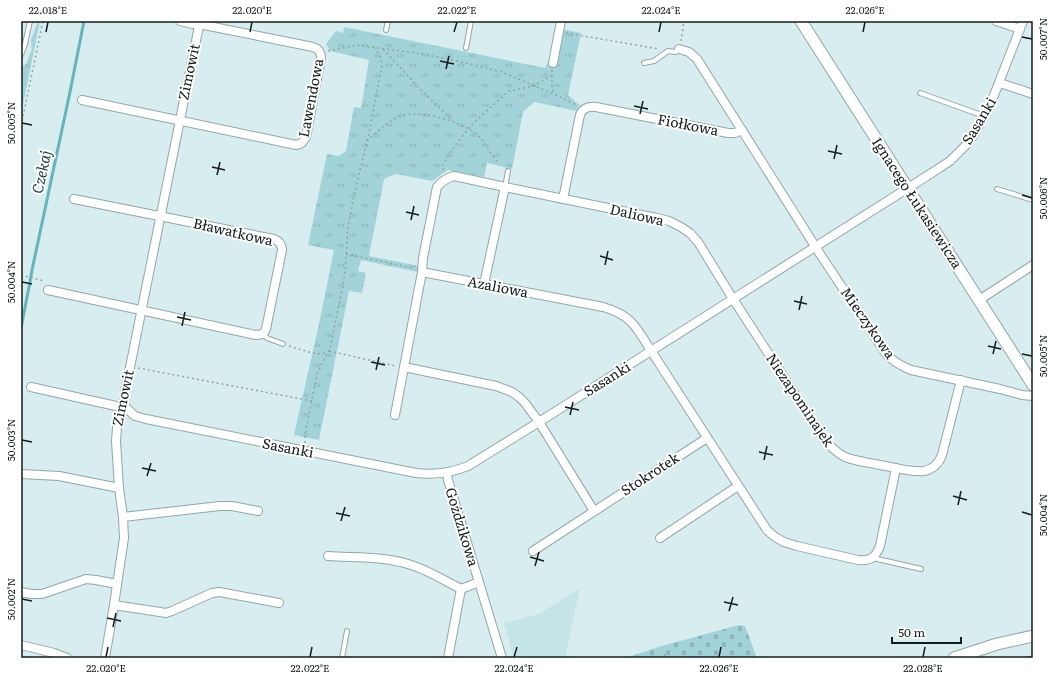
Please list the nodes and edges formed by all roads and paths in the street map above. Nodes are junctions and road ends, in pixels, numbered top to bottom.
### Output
1 (30, 21) edge
2 (43, 21) edge
3 (180, 21) edge
4 (388, 21) edge
5 (471, 21) edge
6 (561, 21) edge
7 (684, 21) edge
8 (800, 21) edge
9 (996, 21) edge
10 (1023, 21) edge
11 (199, 22) edge
12 (1020, 29) junction
13 (386, 30) dead end
14 (559, 32) junction
15 (376, 48) junction
16 (466, 48) dead end
17 (383, 49) junction
18 (679, 49) junction
19 (668, 51) junction
20 (321, 53) junction
21 (21, 55) edge
22 (553, 63) joint
23 (644, 63) dead end
24 (552, 74) junction
25 (1000, 83) junction
26 (534, 86) junction
27 (920, 93) dead end
28 (554, 94) junction
29 (1033, 94) edge
30 (82, 100) dead end
31 (584, 109) junction
32 (985, 116) junction
33 (179, 121) junction
34 (454, 122) junction
35 (21, 126) edge
36 (468, 129) junction
37 (742, 130) junction
38 (367, 141) junction
39 (497, 162) dead end
40 (508, 171) dead end
41 (447, 177) junction
42 (505, 187) junction
43 (908, 188) junction
44 (997, 189) dead end
45 (74, 199) dead end
46 (563, 199) junction
47 (1033, 200) edge
48 (160, 216) junction
49 (815, 246) junction
50 (346, 254) junction
51 (1033, 265) edge
52 (422, 272) junction
53 (21, 276) edge
54 (484, 284) junction
55 (48, 290) joint
56 (733, 299) junction
57 (979, 300) junction
58 (141, 310) junction
59 (263, 334) junction
60 (283, 344) joint
61 (651, 351) junction
62 (328, 352) junction
63 (130, 366) junction
64 (404, 367) junction
65 (961, 380) junction
66 (1033, 385) edge
67 (31, 387) dead end
68 (1033, 396) edge
69 (312, 401) junction
70 (124, 406) junction
71 (395, 415) dead end
72 (539, 422) junction
73 (707, 438) junction
74 (304, 451) junction
75 (896, 468) junction
76 (447, 473) junction
77 (21, 474) edge
78 (738, 486) junction
79 (119, 488) junction
80 (594, 511) junction
81 (258, 512) dead end
82 (123, 517) junction
83 (660, 538) dead end
84 (533, 551) dead end
85 (328, 556) dead end
86 (872, 558) junction
87 (922, 569) dead end
88 (479, 582) junction
89 (117, 584) junction
90 (461, 589) junction
91 (21, 592) edge
92 (279, 603) dead end
93 (114, 605) junction
94 (347, 632) dead end
95 (1033, 636) edge
96 (21, 645) edge
97 (664, 654) dead end
98 (67, 658) edge
99 (105, 658) edge
100 (342, 658) edge
101 (448, 658) edge
102 (502, 658) edge
103 (666, 658) edge
104 (954, 658) edge

1 - 21 lane
2 - 35 path
3 - 11 street, Zimowit
4 - 13 lane
5 - 16 lane
6 - 14 street
7 - 18 path
8 - 43 street, Ignacego Łukasiewicza
9 - 12 street
10 - 12 street, Sasanki
11 - 20 street, Lawendowa
11 - 33 street, Zimowit
12 - 25 street, Sasanki
14 - 19 path
14 - 22 street
15 - 17 path
15 - 20 path
15 - 38 path
17 - 26 path
17 - 34 path
18 - 19 lane
18 - 37 street, Fiołkowa
19 - 23 lane
20 - 33 street, Lawendowa
22 - 24 path
24 - 26 path
24 - 28 path
25 - 29 street
25 - 32 street, Sasanki
26 - 28 path
26 - 36 path
27 - 32 lane
28 - 31 path
30 - 33 street
31 - 37 street, Fiołkowa
31 - 46 street
32 - 43 street, Sasanki
33 - 48 street, Zimowit
34 - 36 path
34 - 38 path
36 - 39 path
36 - 41 path
37 - 49 street, Fiołkowa
38 - 50 path
40 - 42 lane
41 - 42 street, Daliowa
41 - 52 street
42 - 46 street, Daliowa
42 - 54 street
43 - 49 street, Sasanki
43 - 57 street, Ignacego Łukasiewicza
44 - 47 lane
45 - 48 street
46 - 56 street, Daliowa
48 - 58 street, Zimowit
48 - 59 street, Bławatkowa
49 - 56 street, Sasanki
49 - 65 street, Mieczykowa
50 - 52 path
50 - 62 path
51 - 57 street
52 - 54 street, Azaliowa
52 - 64 street
53 - 55 path
54 - 61 street, Azaliowa
55 - 58 street
56 - 61 street, Sasanki
56 - 75 street, Niezapominajek
57 - 66 street, Ignacego Łukasiewicza
58 - 59 street
58 - 63 street, Zimowit
59 - 60 lane
60 - 62 path
61 - 72 street, Sasanki
61 - 73 street
62 - 64 path
62 - 69 path
63 - 69 path
63 - 70 street, Zimowit
64 - 71 street
64 - 72 street
65 - 68 street, Mieczykowa
65 - 75 street
67 - 70 street, Sasanki
69 - 74 path
70 - 74 street, Sasanki
70 - 79 street, Zimowit
72 - 76 street, Sasanki
72 - 80 street
73 - 78 street
73 - 80 street, Stokrotek
74 - 76 street, Sasanki
75 - 86 street
76 - 88 street, Goździkowa
77 - 79 street
78 - 83 street
78 - 86 street
79 - 82 street, Zimowit
80 - 84 street, Stokrotek
81 - 82 street
82 - 89 street, Zimowit
85 - 90 street
86 - 87 lane
88 - 90 street, Goździkowa
88 - 102 street, Goździkowa
89 - 91 street
89 - 93 street, Zimowit
90 - 101 street
92 - 93 street
93 - 99 street, Zimowit
94 - 100 lane
95 - 104 street
96 - 98 street
97 - 103 path

